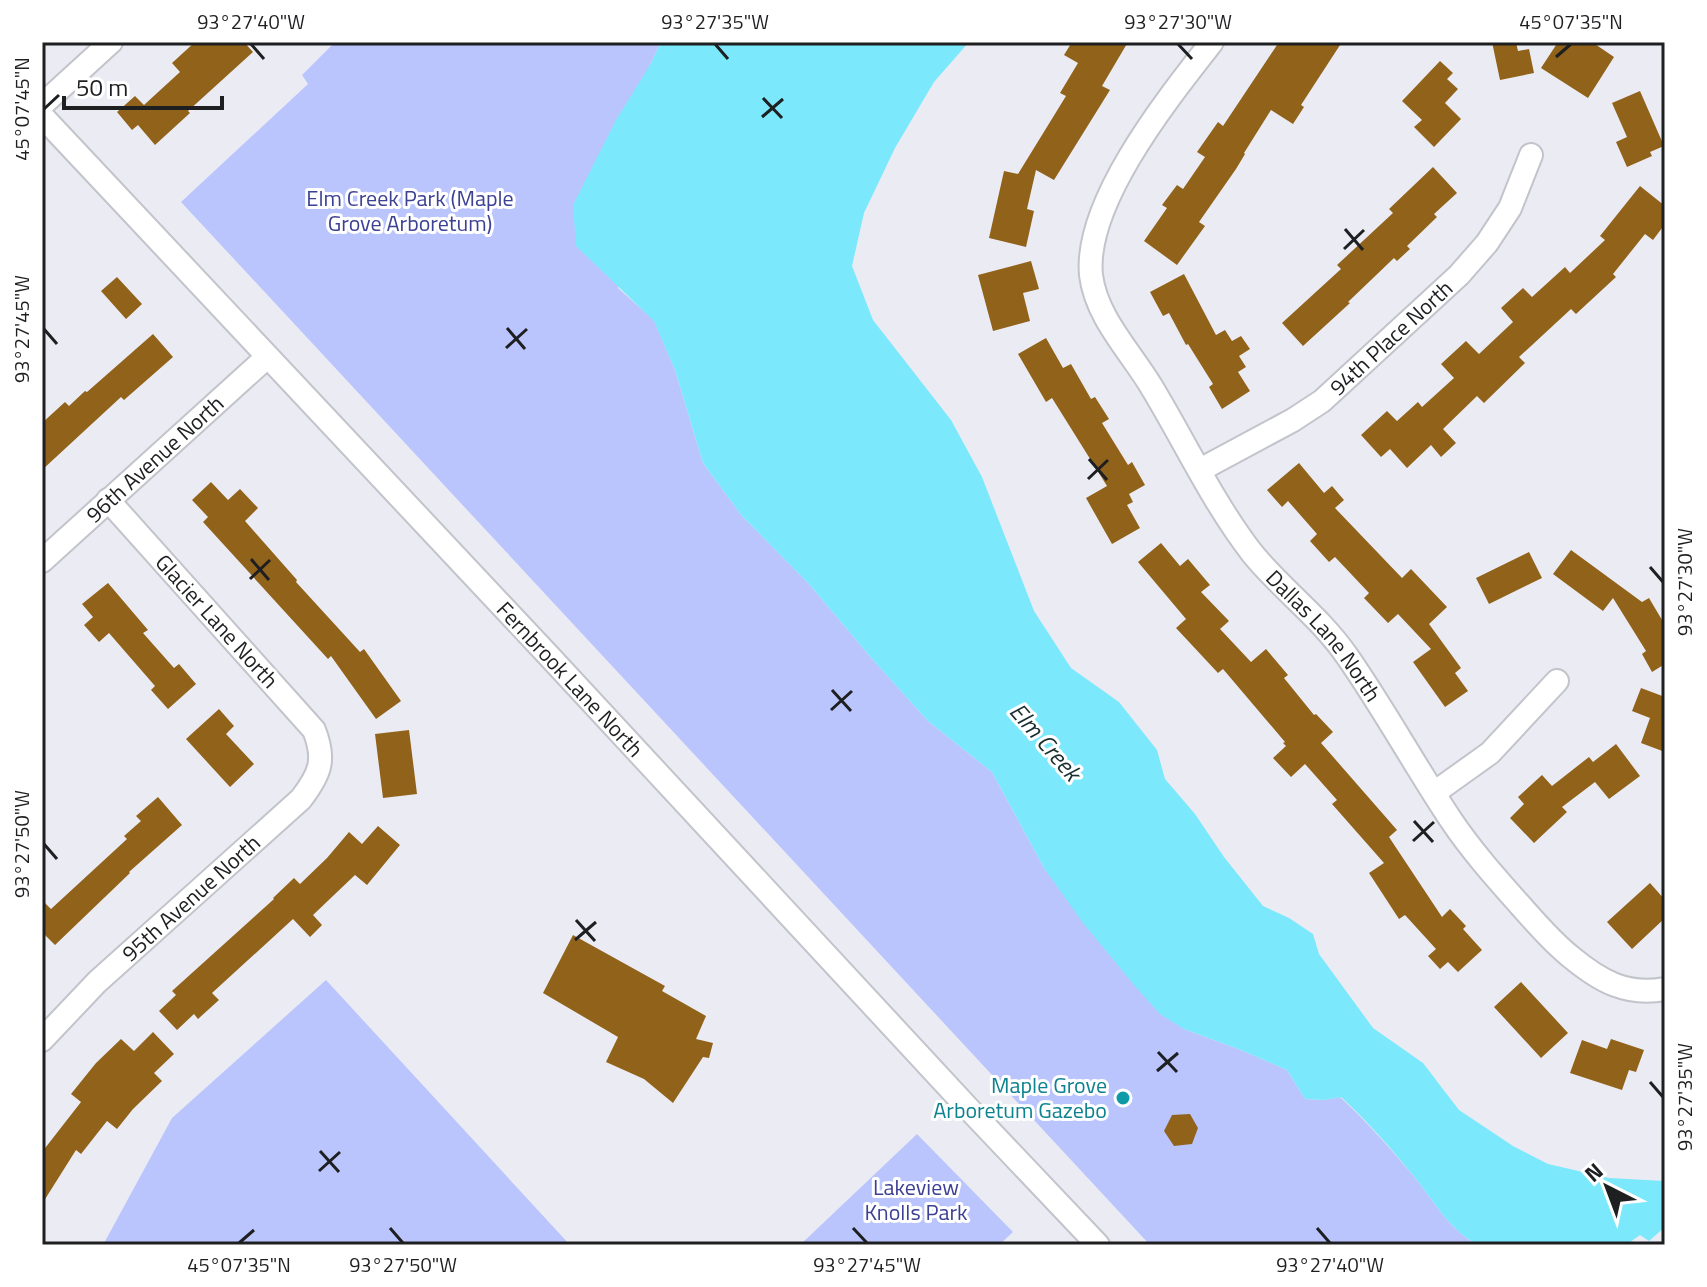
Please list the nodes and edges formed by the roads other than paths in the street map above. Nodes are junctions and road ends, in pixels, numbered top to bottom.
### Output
1 (111, 42) edge
2 (1212, 42) edge
3 (42, 105) edge
4 (42, 116) edge
5 (1531, 155) dead end
6 (267, 357) junction
7 (1200, 470) junction
8 (108, 500) junction
9 (42, 561) edge
10 (1557, 681) dead end
11 (320, 745) joint
12 (1434, 793) junction
13 (1665, 989) edge
14 (42, 1040) edge
15 (1098, 1245) edge

1 - 3 street
2 - 7 street, Dallas Lane North
4 - 6 street, Fernbrook Lane North
5 - 7 street, 94th Place North
6 - 8 street, 96th Avenue North
6 - 15 street, Fernbrook Lane North
7 - 12 street, Dallas Lane North
8 - 9 street, 96th Avenue North
8 - 11 street, Glacier Lane North
10 - 12 street
11 - 14 street, 95th Avenue North
12 - 13 street, Dallas Lane North

